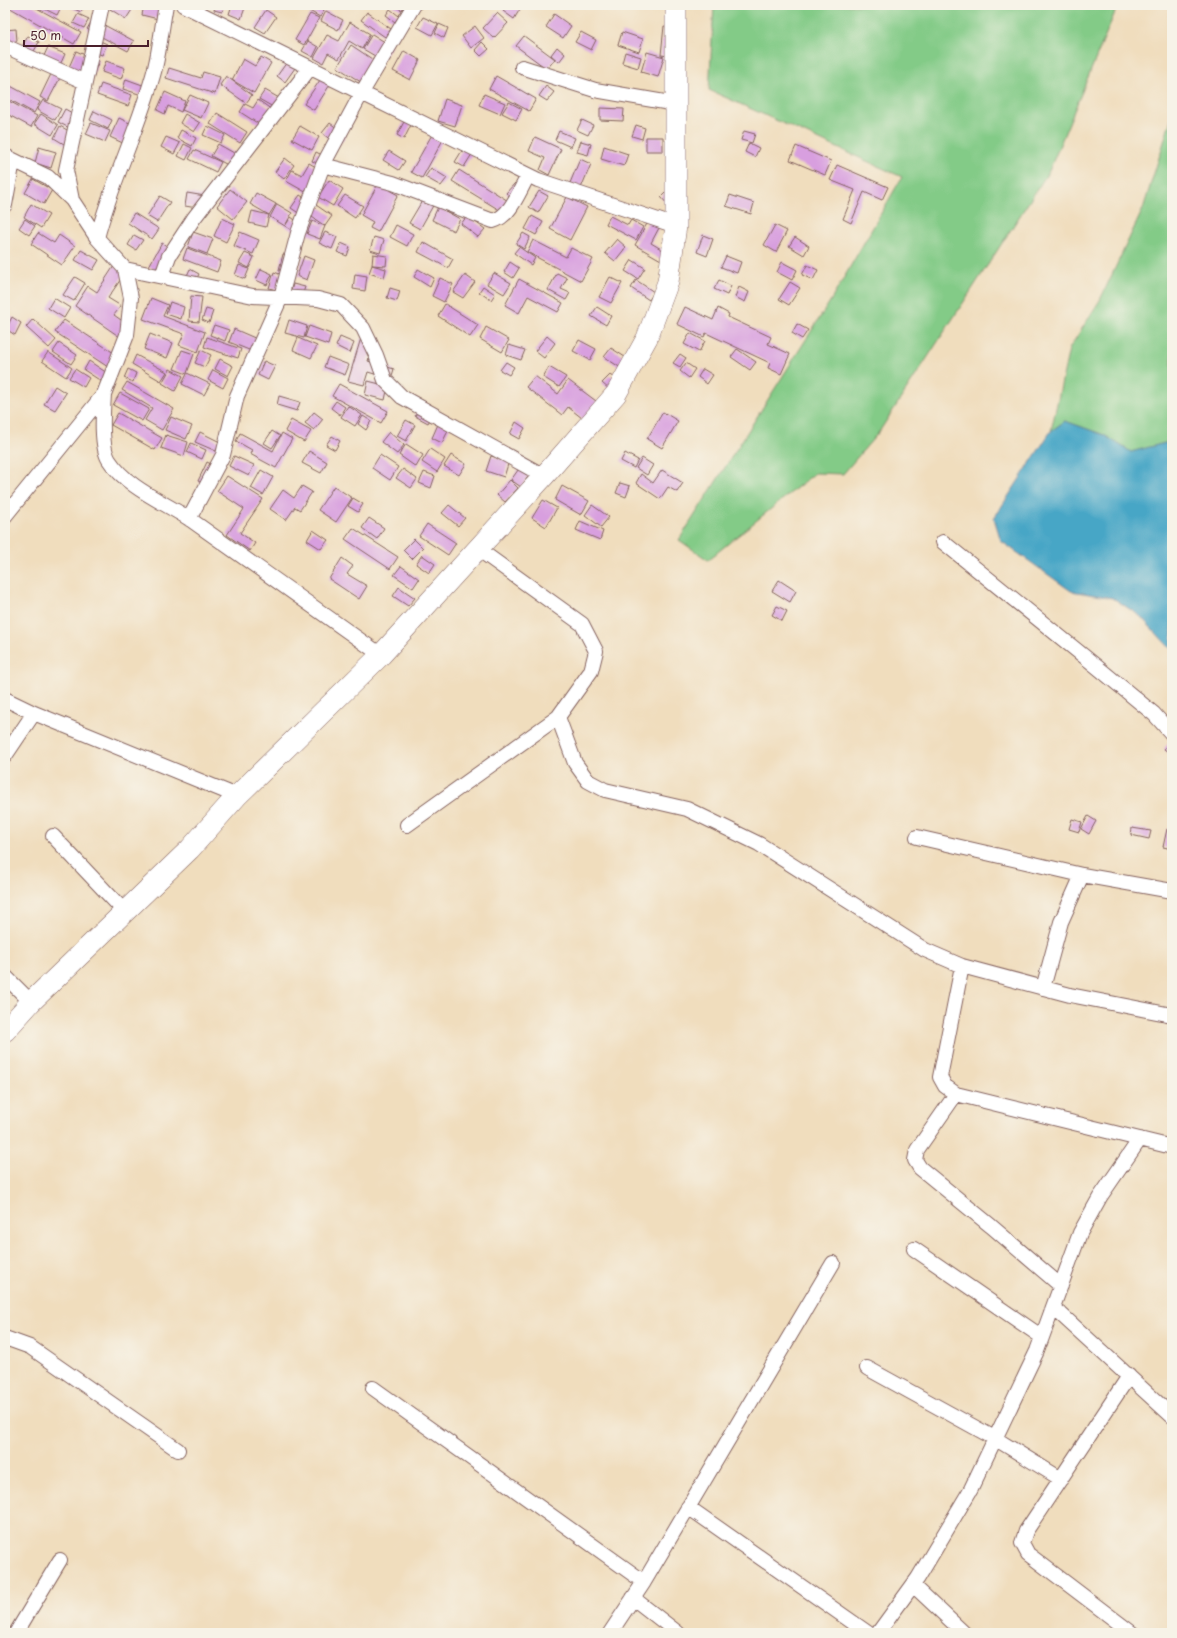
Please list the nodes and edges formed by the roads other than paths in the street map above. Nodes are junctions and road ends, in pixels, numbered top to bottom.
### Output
1 (102, 5) edge
2 (166, 5) edge
3 (183, 5) edge
4 (414, 5) edge
5 (672, 5) edge
6 (5, 46) edge
7 (522, 67) dead end
8 (310, 68) junction
9 (85, 82) junction
10 (361, 94) junction
11 (676, 104) junction
12 (9, 158) edge
13 (323, 165) junction
14 (528, 176) junction
15 (72, 200) junction
16 (5, 205) edge
17 (676, 226) junction
18 (97, 238) junction
19 (125, 269) junction
20 (162, 276) junction
21 (281, 297) junction
22 (104, 394) junction
23 (544, 476) junction
24 (5, 516) edge
25 (189, 519) junction
26 (943, 542) dead end
27 (478, 549) junction
28 (381, 655) junction
29 (5, 699) edge
30 (34, 713) junction
31 (558, 717) junction
32 (1172, 734) edge
33 (5, 756) edge
34 (237, 796) junction
35 (408, 825) dead end
36 (53, 836) dead end
37 (917, 837) dead end
38 (1082, 875) junction
39 (1172, 891) edge
40 (125, 912) junction
41 (962, 966) junction
42 (5, 976) edge
43 (1043, 988) junction
44 (31, 1002) junction
45 (1172, 1015) edge
46 (5, 1031) edge
47 (956, 1094) junction
48 (1140, 1140) junction
49 (1172, 1148) edge
50 (914, 1249) dead end
51 (833, 1263) dead end
52 (1061, 1286) junction
53 (1053, 1307) junction
54 (5, 1338) edge
55 (1042, 1338) junction
56 (867, 1368) dead end
57 (1129, 1376) junction
58 (373, 1388) dead end
59 (1172, 1416) edge
60 (996, 1439) junction
61 (178, 1450) dead end
62 (1061, 1479) junction
63 (688, 1507) junction
64 (60, 1560) dead end
65 (644, 1582) junction
66 (913, 1585) junction
67 (633, 1598) junction
68 (886, 1619) junction
69 (16, 1633) edge
70 (610, 1633) edge
71 (678, 1633) edge
72 (868, 1633) edge
73 (878, 1633) edge
74 (889, 1633) edge
75 (964, 1633) edge
76 (1132, 1633) edge

1 - 9 street
2 - 18 street
3 - 8 street
4 - 10 street
5 - 11 street
6 - 9 street
7 - 11 street
8 - 10 street
8 - 20 street
9 - 15 street
10 - 13 street
10 - 14 street
11 - 17 street
12 - 15 street
12 - 16 street
13 - 14 street
13 - 21 street
14 - 17 street
15 - 18 street
17 - 23 street
18 - 19 street
19 - 20 street
19 - 22 street
20 - 21 street
21 - 23 street
21 - 25 street
22 - 24 street
22 - 25 street
23 - 27 street
25 - 28 street
26 - 32 street
27 - 28 street
27 - 31 street
28 - 34 street
29 - 30 street
30 - 33 street
30 - 34 street
31 - 35 street
31 - 41 street
34 - 40 street
36 - 40 street
37 - 38 street
38 - 39 street
38 - 43 street
40 - 44 street
41 - 43 street
41 - 47 street
42 - 44 street
43 - 45 street
44 - 46 street
47 - 48 street
47 - 52 street
48 - 49 street
48 - 52 street
50 - 55 street
51 - 63 street
52 - 53 street
53 - 55 street
53 - 57 street
54 - 61 street
55 - 60 street
56 - 60 street
57 - 59 street
57 - 62 street
58 - 65 street
60 - 62 street
60 - 66 street
62 - 76 street
63 - 65 street
63 - 72 street
64 - 69 street
65 - 67 street
66 - 68 street
66 - 75 street
67 - 70 street
67 - 71 street
68 - 73 street
68 - 74 street

